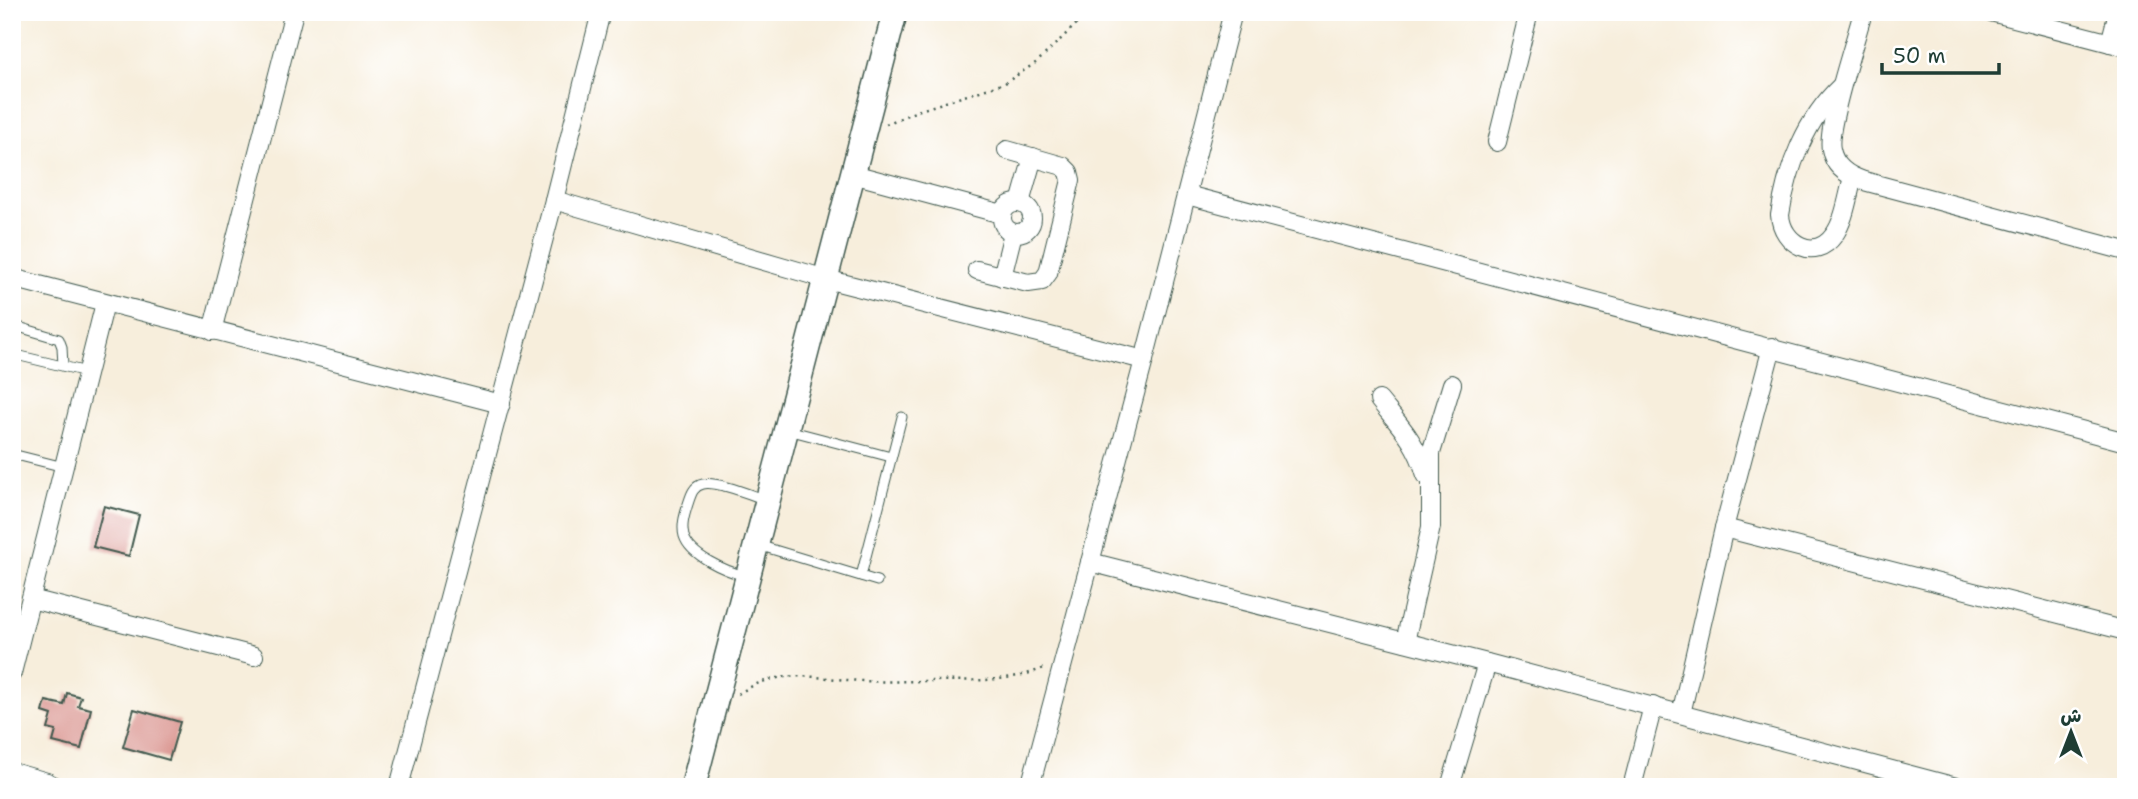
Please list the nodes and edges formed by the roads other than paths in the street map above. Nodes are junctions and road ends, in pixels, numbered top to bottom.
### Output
1 (294, 12) edge
2 (601, 12) edge
3 (895, 12) edge
4 (1233, 12) edge
5 (1529, 12) edge
6 (1863, 12) edge
7 (1991, 12) edge
8 (2118, 12) edge
9 (2118, 45) edge
10 (1844, 83) junction
11 (1497, 142) dead end
12 (1007, 150) dead end
13 (1033, 158) junction
14 (853, 174) junction
15 (1853, 177) junction
16 (1187, 195) junction
17 (554, 200) junction
18 (1020, 203) junction
19 (1002, 214) junction
20 (1032, 222) junction
21 (1059, 228) junction
22 (1013, 233) junction
23 (2126, 251) edge
24 (977, 270) dead end
25 (1002, 277) junction
26 (12, 278) edge
27 (825, 279) junction
28 (105, 303) junction
29 (12, 325) edge
30 (212, 331) junction
31 (1772, 347) junction
32 (12, 354) edge
33 (1144, 360) junction
34 (62, 366) junction
35 (87, 372) junction
36 (1452, 384) dead end
37 (1379, 400) dead end
38 (500, 404) junction
39 (902, 417) dead end
40 (786, 429) junction
41 (2126, 442) edge
42 (12, 454) edge
43 (891, 457) junction
44 (64, 467) junction
45 (1431, 495) junction
46 (768, 500) junction
47 (1724, 528) junction
48 (756, 545) junction
49 (1090, 562) junction
50 (861, 576) junction
51 (747, 577) junction
52 (877, 581) dead end
53 (31, 599) junction
54 (2126, 631) edge
55 (1405, 642) junction
56 (254, 656) dead end
57 (1487, 663) junction
58 (12, 673) edge
59 (1653, 706) junction
60 (1681, 714) junction
61 (12, 772) edge
62 (1916, 782) edge
63 (695, 786) edge
64 (56, 787) edge
65 (399, 787) edge
66 (1030, 787) edge
67 (1450, 787) edge
68 (1632, 787) edge
69 (1956, 787) edge

1 - 30 street
2 - 17 street
3 - 14 street
4 - 16 street
5 - 11 street
6 - 10 street
7 - 9 street
8 - 9 street
10 - 15 street
10 - 15 street
12 - 13 street
13 - 18 street
13 - 21 street
14 - 19 street
14 - 27 street
15 - 23 street
16 - 31 street
16 - 33 street
17 - 27 street
17 - 38 street
18 - 19 street
18 - 20 street
19 - 22 street
20 - 21 street
20 - 22 street
21 - 25 street
22 - 25 street
24 - 25 street
26 - 28 street
27 - 33 street
27 - 40 street
28 - 30 street
28 - 35 street
29 - 34 lane
30 - 38 street
31 - 41 street
31 - 47 street
32 - 34 lane
33 - 49 street
34 - 35 lane
35 - 44 street
36 - 45 street
37 - 45 street
38 - 65 street
39 - 43 lane
40 - 43 lane
40 - 46 street
42 - 44 lane
43 - 50 lane
44 - 53 street
45 - 55 street
46 - 48 street
46 - 51 lane
47 - 54 street
47 - 60 street
48 - 50 lane
48 - 51 street
49 - 55 street
49 - 66 street
50 - 52 lane
51 - 63 street
53 - 56 street
53 - 58 street
55 - 57 street
57 - 59 street
57 - 67 street
59 - 60 street
59 - 68 street
60 - 62 street
61 - 64 street
62 - 69 street

